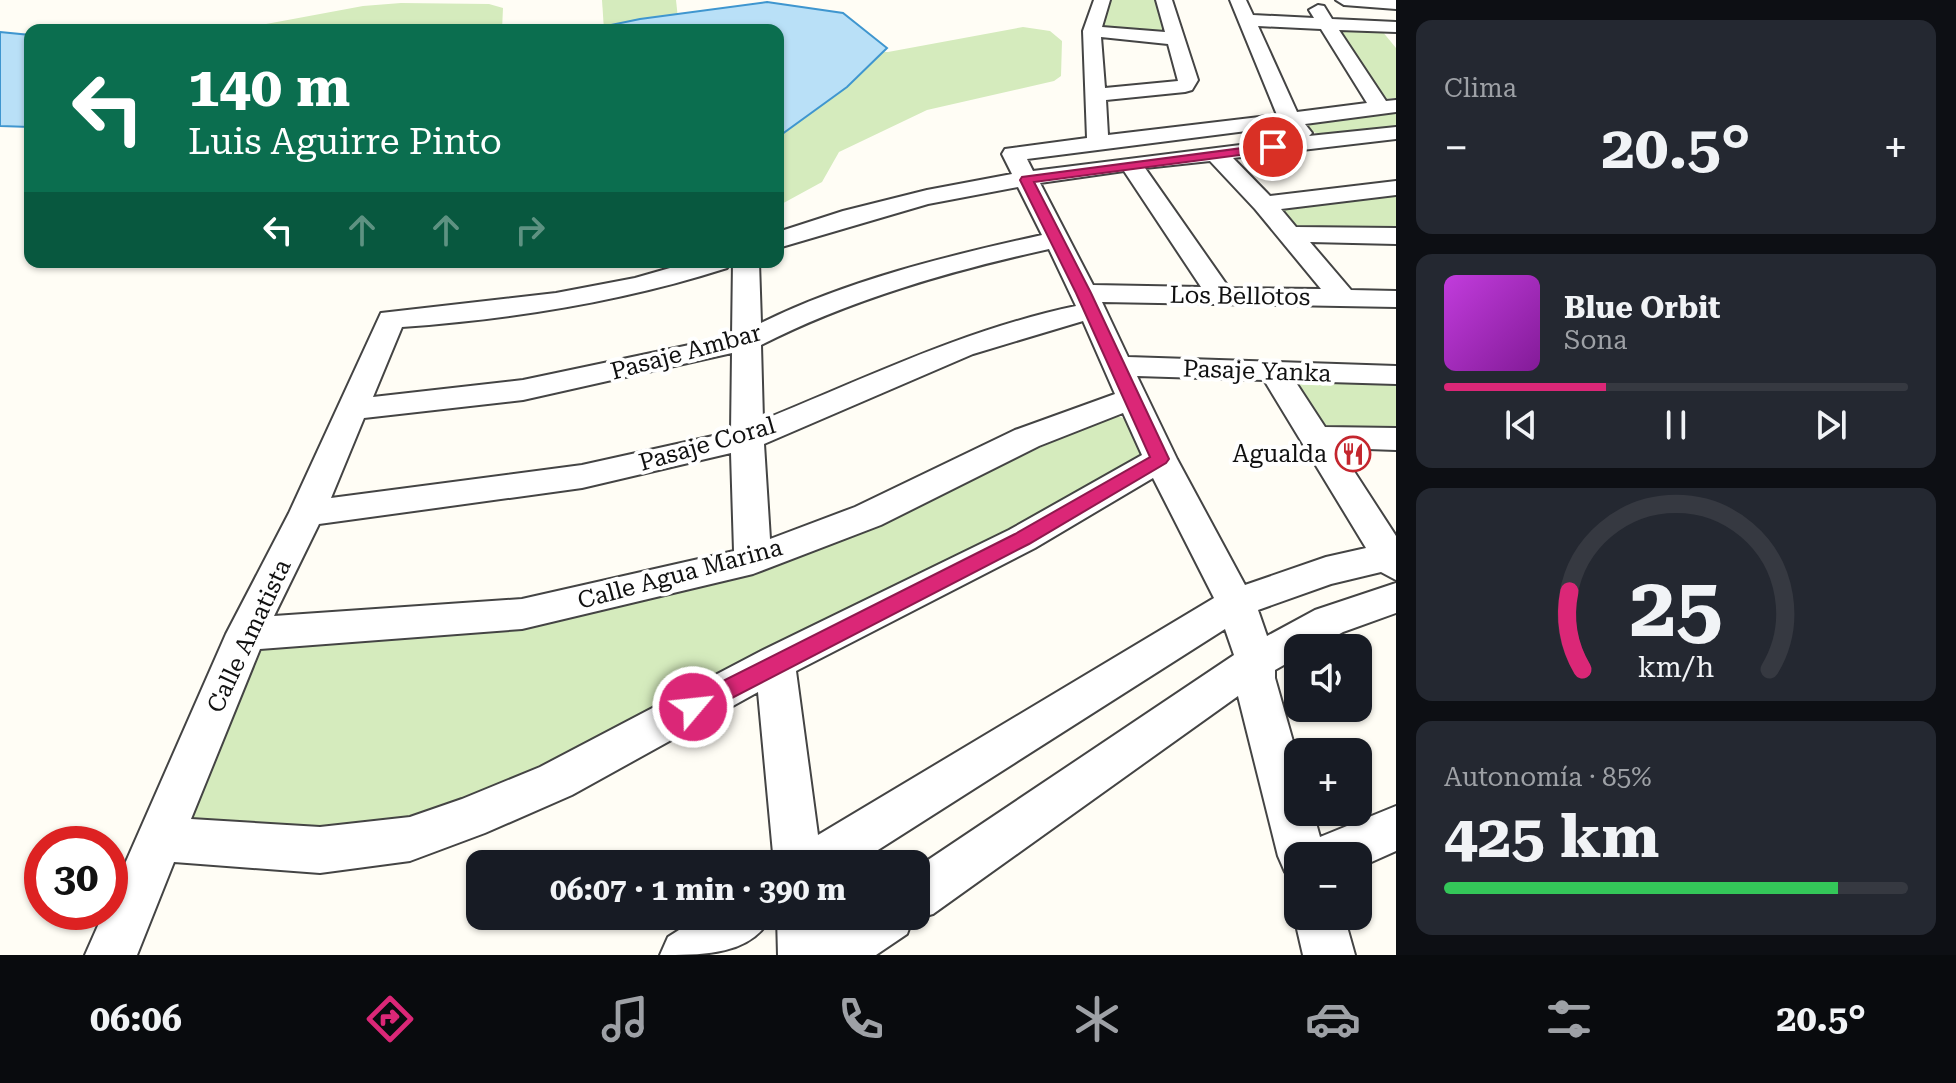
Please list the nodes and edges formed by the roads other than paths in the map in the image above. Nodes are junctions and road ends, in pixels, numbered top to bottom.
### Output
1 (1102, 0) edge
2 (1164, 0) edge
3 (1238, 0) edge
4 (1312, 0) edge
5 (1344, 0) edge
6 (1391, 2) edge
7 (1248, 20) junction
8 (1327, 24) junction
9 (1092, 31) junction
10 (1392, 32) edge
11 (1177, 39) junction
12 (1097, 95) junction
13 (1388, 107) edge
14 (1289, 117) junction
15 (1396, 133) edge
16 (1309, 142) junction
17 (1098, 144) junction
18 (1216, 154) junction
19 (1131, 164) junction
20 (1020, 167) junction
21 (1396, 188) edge
22 (1264, 204) junction
23 (1289, 234) junction
24 (1396, 236) edge
25 (784, 238) edge
26 (1056, 240) junction
27 (701, 268) edge
28 (746, 268) edge
29 (1221, 296) junction
30 (1342, 297) junction
31 (1396, 299) edge
32 (1087, 302) junction
33 (747, 341) junction
34 (1118, 366) junction
35 (1274, 372) junction
36 (1396, 375) edge
37 (1134, 398) junction
38 (352, 409) junction
39 (1316, 437) junction
40 (747, 438) junction
41 (1396, 439) edge
42 (1160, 459) junction
43 (307, 513) junction
44 (1393, 559) edge
45 (753, 560) junction
46 (1396, 598) edge
47 (1236, 603) junction
48 (246, 634) junction
49 (1256, 661) junction
50 (775, 663) junction
51 (1396, 828) edge
52 (159, 839) junction
53 (1298, 842) edge
54 (1364, 842) edge
55 (796, 850) edge
56 (837, 850) edge
57 (930, 887) edge
58 (725, 930) edge
59 (803, 930) edge
60 (869, 930) edge
61 (111, 955) edge
62 (686, 955) edge
63 (804, 955) edge
64 (833, 955) edge

1 - 9 street
2 - 11 street
3 - 7 street
4 - 8 street
5 - 6 street
7 - 8 street
7 - 14 street
8 - 10 street
8 - 13 street
9 - 11 street
9 - 12 street
11 - 12 street
12 - 17 street
13 - 14 street
14 - 16 street
14 - 17 street
15 - 16 street
16 - 18 street
17 - 20 street
18 - 19 street
18 - 22 street
19 - 20 street
19 - 29 street
20 - 25 street
20 - 26 street
21 - 22 street
22 - 23 street
23 - 24 street
23 - 30 street
26 - 32 street
26 - 33 street, Pasaje Ambar
27 - 38 street, Calle Amatista
28 - 33 street
29 - 30 street, Los Bellotos
29 - 32 street, Los Bellotos
30 - 31 street, Los Bellotos
32 - 34 street
32 - 40 street, Pasaje Coral
33 - 38 street, Pasaje Ambar
33 - 40 street
34 - 35 street, Pasaje Yanka
34 - 37 street
35 - 36 street, Pasaje Yanka
35 - 39 street
37 - 42 street
37 - 45 street, Calle Agua Marina
38 - 43 street, Calle Amatista
39 - 41 street
39 - 44 street
40 - 43 street, Pasaje Coral
40 - 45 street
42 - 47 street
42 - 50 street
43 - 48 street, Calle Amatista
44 - 47 street
45 - 48 street, Calle Agua Marina
46 - 49 street
47 - 49 street
47 - 56 street
48 - 52 street, Calle Amatista
49 - 53 street
49 - 57 street
50 - 52 street
50 - 55 street
51 - 54 street
52 - 61 street, Calle Amatista
58 - 62 street
59 - 63 street
60 - 64 street

